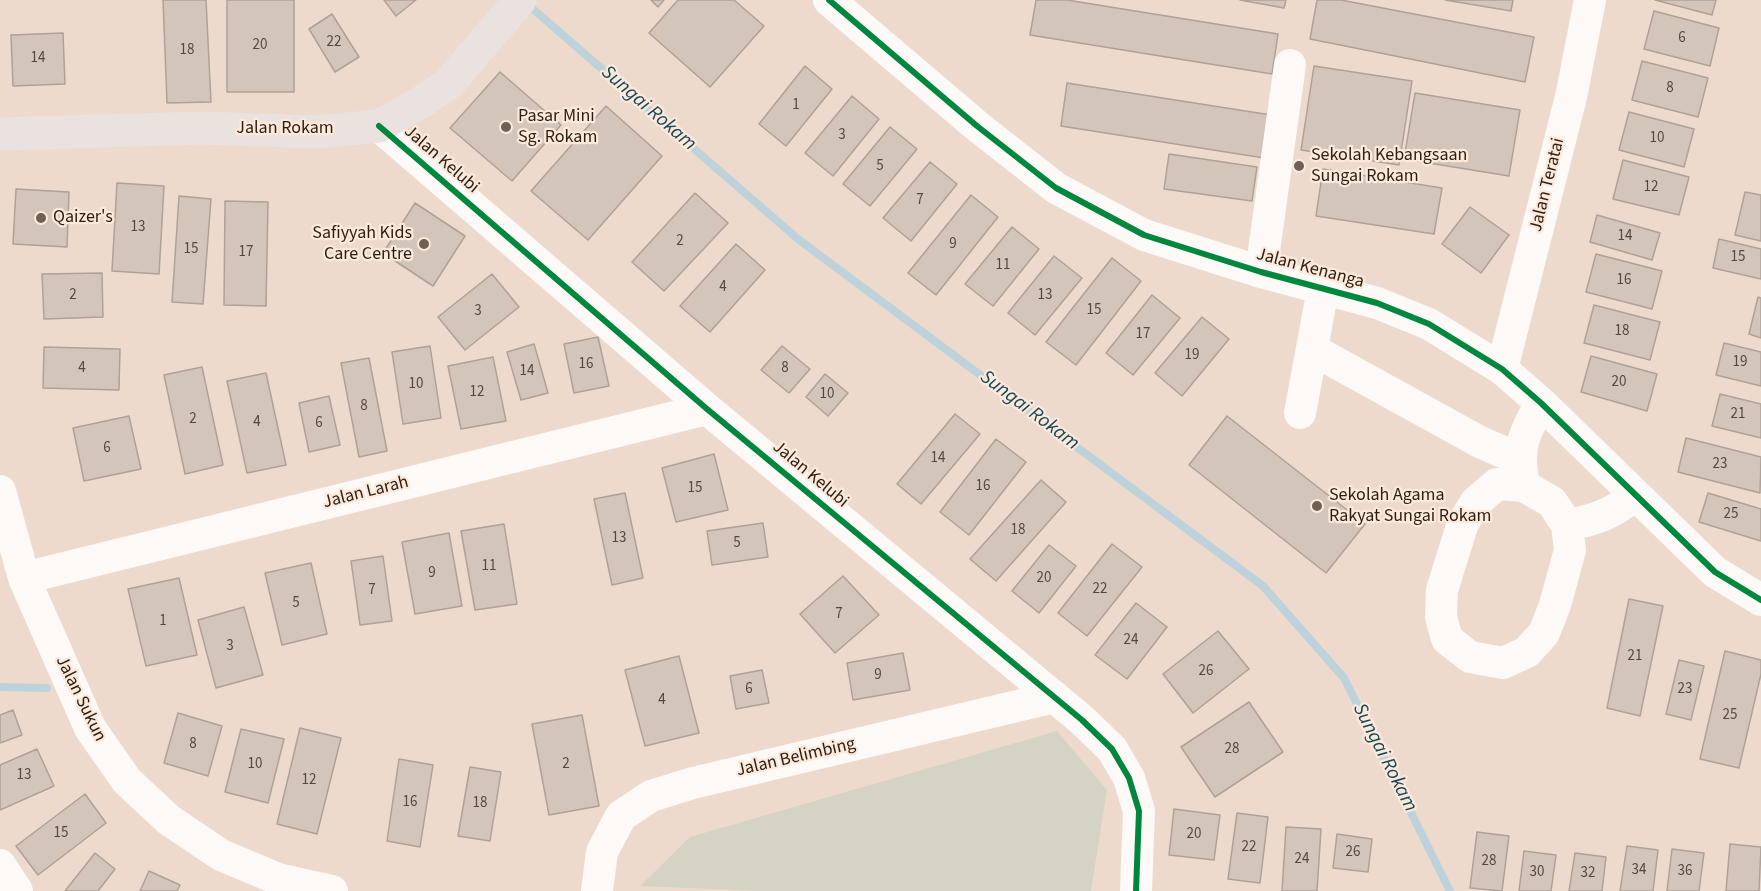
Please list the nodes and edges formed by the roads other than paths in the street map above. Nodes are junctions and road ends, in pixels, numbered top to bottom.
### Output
1 (520, 0) edge
2 (829, 0) edge
3 (1590, 0) edge
4 (1290, 65) dead end
5 (379, 126) junction
6 (0, 134) edge
7 (1261, 272) junction
8 (1323, 289) junction
9 (1313, 350) junction
10 (1502, 369) junction
11 (1541, 404) junction
12 (707, 409) junction
13 (1300, 412) dead end
14 (1522, 473) junction
15 (0, 491) edge
16 (1635, 495) junction
17 (1567, 525) junction
18 (24, 578) junction
19 (1761, 600) edge
20 (1054, 697) junction
21 (0, 866) edge
22 (17, 891) edge
23 (332, 891) edge
24 (597, 891) edge
25 (1137, 891) edge

1 - 5 main road, Jalan Rokam
2 - 7 street, Jalan Kenanga
3 - 10 street, Jalan Teratai
4 - 7 street
5 - 6 main road, Jalan Rokam
5 - 12 street, Jalan Kelubi
7 - 8 street, Jalan Kenanga
8 - 9 street
8 - 10 street, Jalan Kenanga
9 - 13 street
9 - 14 street
10 - 11 street, Jalan Kenanga
11 - 14 street
11 - 16 street, Jalan Kenanga
12 - 18 street, Jalan Larah
12 - 20 street, Jalan Kelubi
14 - 17 street
14 - 17 street
15 - 18 street, Jalan Sukun
16 - 17 street
16 - 19 street, Jalan Kenanga
18 - 23 street, Jalan Sukun
20 - 24 street, Jalan Belimbing
20 - 25 street, Jalan Kelubi
21 - 22 street

